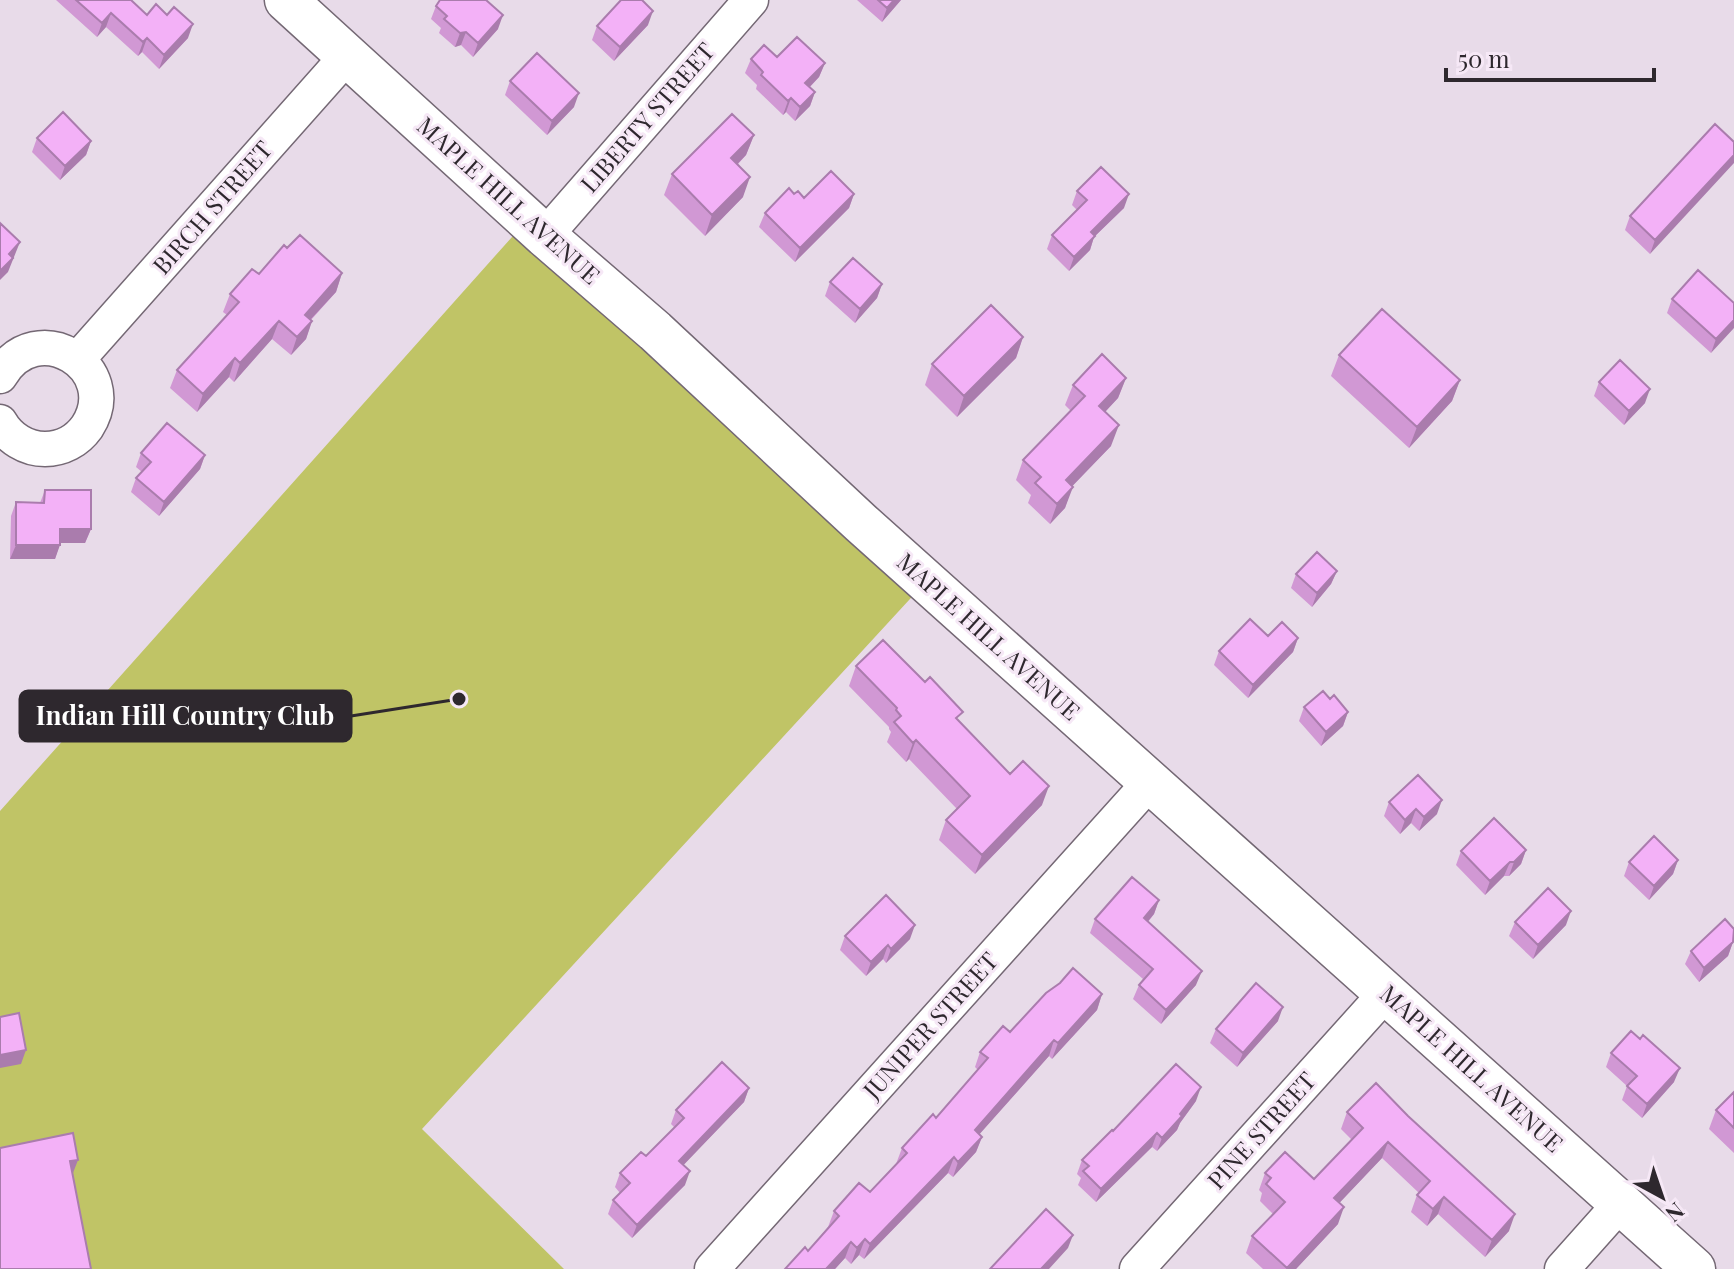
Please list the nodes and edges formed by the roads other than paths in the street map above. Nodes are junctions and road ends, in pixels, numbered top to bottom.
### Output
1 (286, 0) edge
2 (751, 0) edge
3 (347, 56) junction
4 (545, 236) junction
5 (78, 359) junction
6 (0, 376) edge
7 (0, 422) edge
8 (1150, 782) junction
9 (1386, 993) junction
10 (1620, 1204) junction
11 (712, 1269) edge
12 (1137, 1269) edge
13 (1562, 1269) edge
14 (1694, 1269) edge

1 - 3 street, MAPLE HILL AVENUE
2 - 4 street, LIBERTY STREET
3 - 4 street, MAPLE HILL AVENUE
3 - 5 street, BIRCH STREET
4 - 8 street, MAPLE HILL AVENUE
5 - 6 street
5 - 7 street
8 - 9 street, MAPLE HILL AVENUE
8 - 11 street, JUNIPER STREET
9 - 10 street, MAPLE HILL AVENUE
9 - 12 street, PINE STREET
10 - 13 street
10 - 14 street, MAPLE HILL AVENUE

